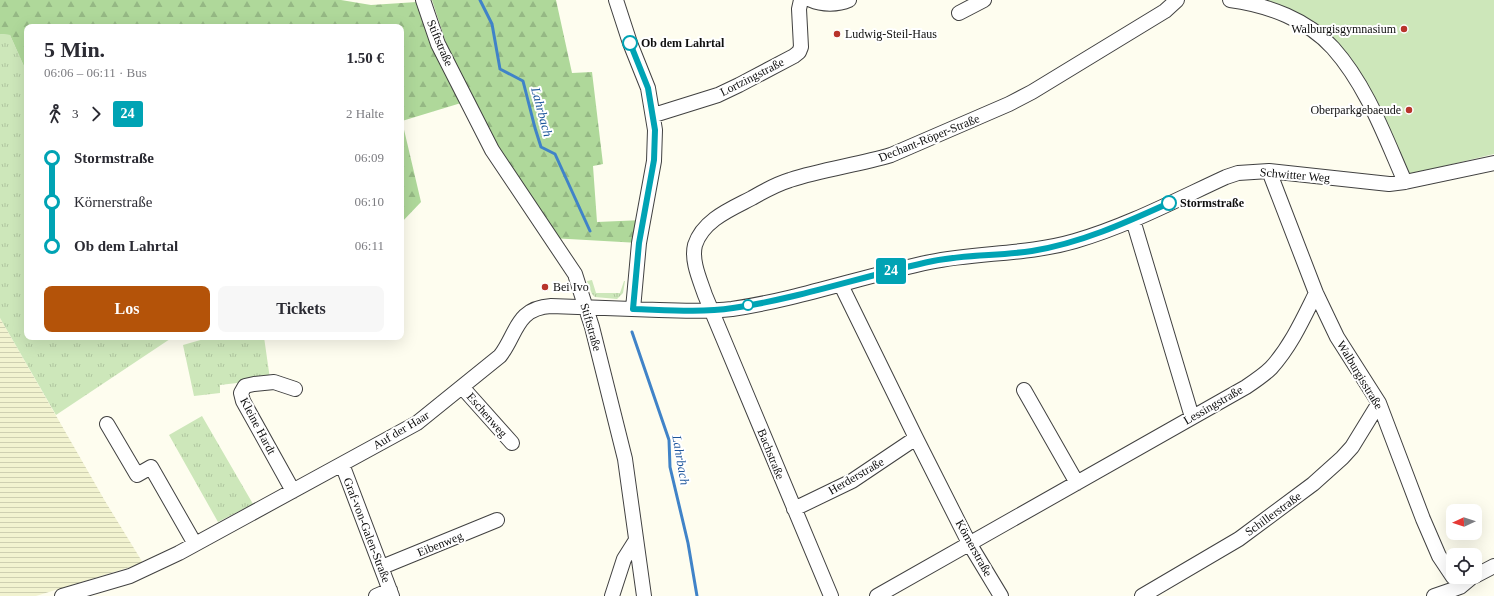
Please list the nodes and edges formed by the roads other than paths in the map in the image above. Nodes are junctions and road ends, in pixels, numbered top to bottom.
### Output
1 (423, 0) edge
2 (616, 0) edge
3 (801, 0) edge
4 (811, 0) edge
5 (849, 0) edge
6 (984, 0) edge
7 (1177, 0) edge
8 (1230, 0) edge
9 (959, 13) dead end
10 (654, 115) junction
11 (1494, 163) edge
12 (1269, 171) junction
13 (1405, 182) junction
14 (1133, 220) junction
15 (841, 284) junction
16 (1316, 293) junction
17 (586, 307) junction
18 (633, 309) junction
19 (712, 311) junction
20 (462, 387) junction
21 (295, 389) dead end
22 (1024, 390) dead end
23 (1379, 403) junction
24 (1192, 417) junction
25 (107, 424) dead end
26 (916, 438) junction
27 (512, 443) dead end
28 (342, 464) junction
29 (1077, 483) junction
30 (293, 491) junction
31 (794, 509) junction
32 (497, 520) dead end
33 (636, 540) junction
34 (969, 543) junction
35 (195, 544) junction
36 (1446, 566) edge
37 (1494, 566) edge
38 (382, 568) junction
39 (1482, 572) edge
40 (1458, 584) edge
41 (391, 593) edge
42 (62, 596) edge
43 (376, 596) edge
44 (612, 596) edge
45 (644, 596) edge
46 (831, 596) edge
47 (877, 596) edge
48 (1001, 596) edge
49 (1142, 596) edge
50 (1434, 596) edge

1 - 17 street, Stiftstraße
2 - 10 street
3 - 10 street, Lortzingstraße
4 - 5 street
6 - 9 street
7 - 19 street, Dechant-Röper-Straße
8 - 13 street
10 - 18 street
11 - 13 street, Schwitter Weg
12 - 13 street, Schwitter Weg
12 - 14 street, Schwitter Weg
12 - 16 street, Walburgisstraße
14 - 15 street, Schwitter Weg
14 - 24 street
15 - 19 street, Schwitter Weg
15 - 26 street, Körnerstraße
16 - 23 street, Walburgisstraße
16 - 24 street, Lessingstraße
17 - 18 street, Schwitter Weg
17 - 20 street, Auf der Haar
17 - 33 street, Stiftstraße
18 - 19 street, Schwitter Weg
19 - 31 street, Bachstraße
20 - 27 street, Eschenweg
20 - 28 street, Auf der Haar
21 - 30 street, Kleine Hardt
22 - 29 street
23 - 36 street, Walburgisstraße
23 - 49 street, Schillerstraße
24 - 29 street, Lessingstraße
25 - 35 street
26 - 31 street, Herderstraße
26 - 34 street, Körnerstraße
28 - 30 street, Auf der Haar
28 - 38 street, Graf-von-Galen-Straße
29 - 34 street, Lessingstraße
30 - 35 street, Auf der Haar
31 - 46 street, Bachstraße
32 - 38 street, Eibenweg
33 - 44 street
33 - 45 street, Stiftstraße
34 - 47 street, Lessingstraße
34 - 48 street, Körnerstraße
35 - 42 street, Auf der Haar
37 - 39 street
38 - 41 street, Graf-von-Galen-Straße
40 - 50 street
41 - 43 street

